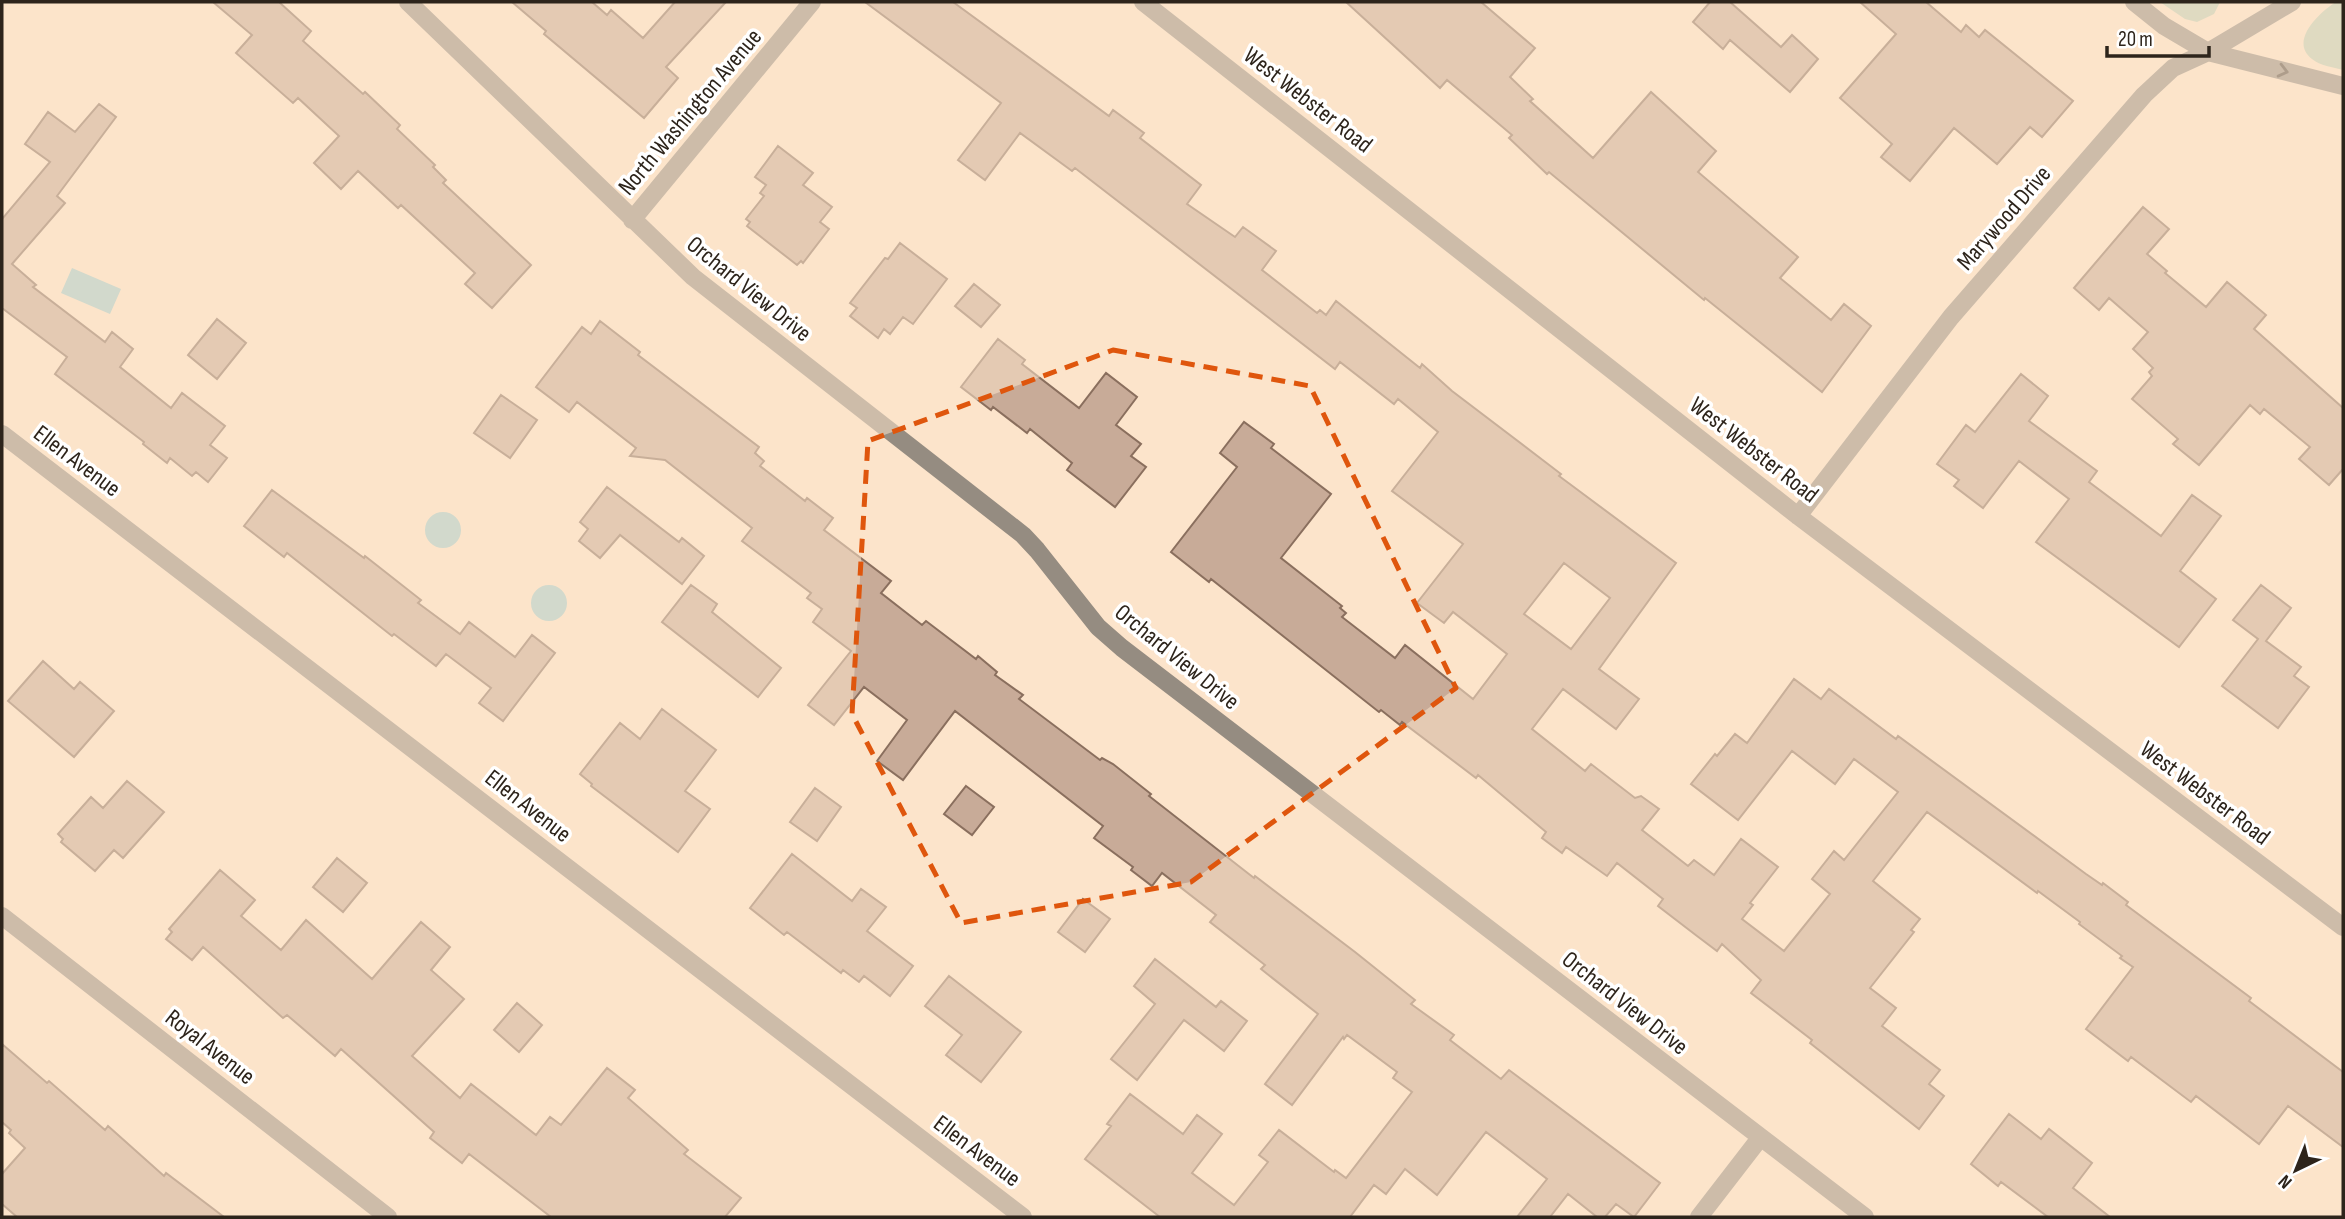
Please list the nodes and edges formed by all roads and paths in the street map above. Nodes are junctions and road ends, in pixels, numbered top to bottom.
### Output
1 (408, 2) edge
2 (811, 2) edge
3 (1143, 2) edge
4 (2134, 2) edge
5 (2286, 3) edge
6 (2208, 52) junction
7 (2343, 86) edge
8 (632, 220) junction
9 (2, 434) edge
10 (1798, 516) junction
11 (2, 916) edge
12 (2343, 927) edge
13 (1760, 1138) junction
14 (388, 1217) edge
15 (1023, 1217) edge
16 (1699, 1217) edge
17 (1865, 1217) edge

1 - 8 street, Orchard View Drive
2 - 8 street, North Washington Avenue
3 - 10 street, West Webster Road
4 - 6 street
5 - 6 street, Marywood Drive
6 -> 7 street
6 - 10 street, Marywood Drive
8 - 13 street, Orchard View Drive
9 - 15 street, Ellen Avenue
10 - 12 street, West Webster Road
11 - 14 street, Royal Avenue
13 - 16 street
13 - 17 street, Orchard View Drive

